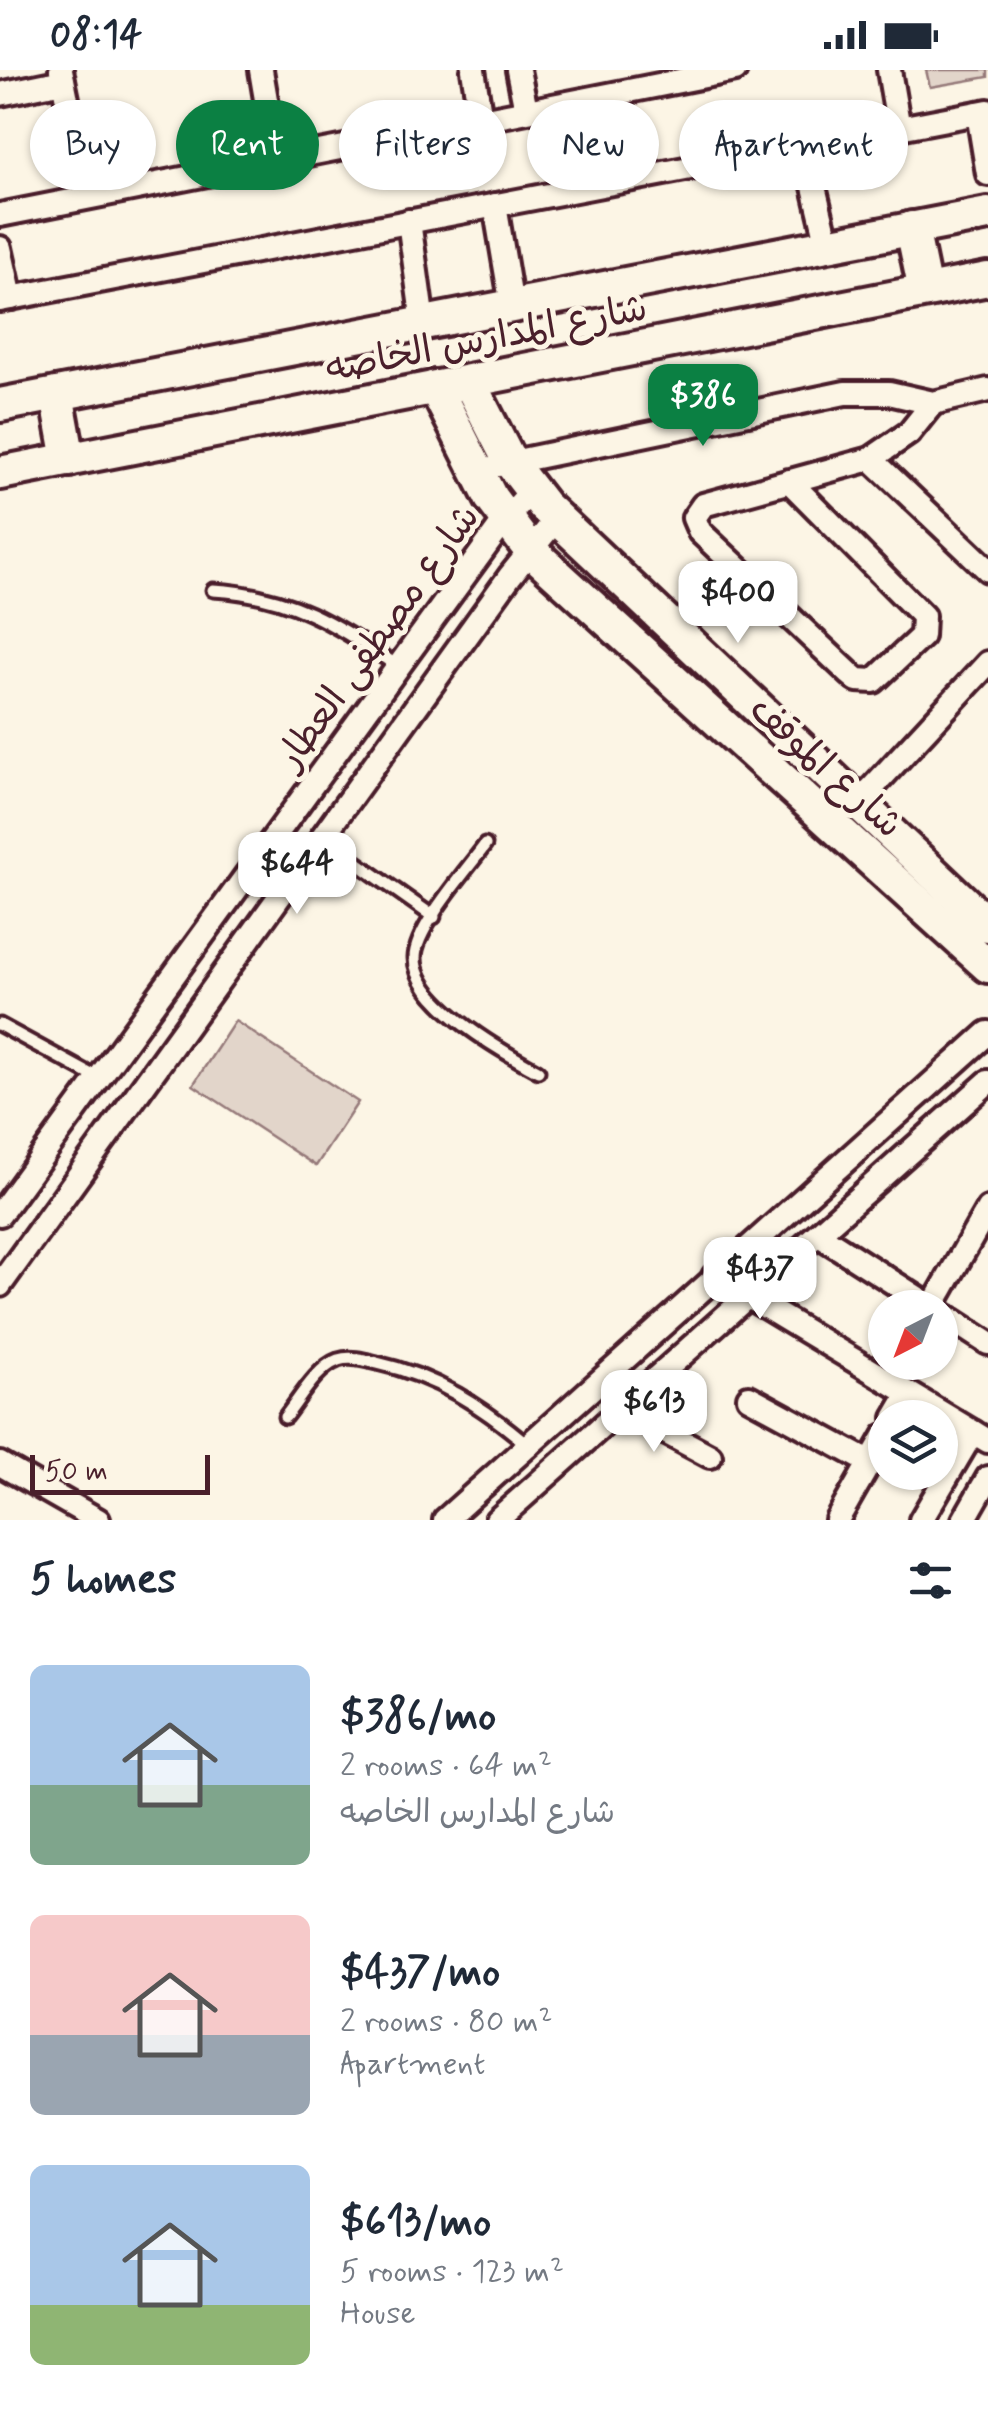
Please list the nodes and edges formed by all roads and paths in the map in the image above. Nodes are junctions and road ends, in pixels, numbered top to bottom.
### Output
1 (261, 70) edge
2 (473, 70) edge
3 (518, 70) edge
4 (734, 70) edge
5 (889, 70) edge
6 (694, 74) edge
7 (62, 76) edge
8 (647, 78) edge
9 (0, 94) edge
10 (266, 100) edge
11 (479, 100) edge
12 (894, 100) edge
13 (526, 110) junction
14 (983, 112) edge
15 (507, 114) edge
16 (908, 126) edge
17 (679, 169) edge
18 (988, 174) edge
19 (176, 179) edge
20 (815, 190) edge
21 (88, 197) junction
22 (495, 205) junction
23 (988, 214) edge
24 (0, 215) edge
25 (409, 221) junction
26 (912, 228) junction
27 (828, 244) junction
28 (0, 248) edge
29 (988, 279) edge
30 (925, 291) junction
31 (6, 299) edge
32 (512, 306) junction
33 (422, 323) junction
34 (470, 382) junction
35 (435, 387) junction
36 (988, 390) edge
37 (57, 394) junction
38 (933, 403) junction
39 (0, 405) edge
40 (871, 458) junction
41 (70, 460) junction
42 (510, 462) junction
43 (476, 471) junction
44 (0, 473) edge
45 (789, 481) junction
46 (531, 491) junction
47 (557, 518) junction
48 (505, 520) junction
49 (530, 550) junction
50 (988, 570) edge
51 (213, 590) dead end
52 (988, 663) edge
53 (398, 666) junction
54 (859, 802) junction
55 (322, 838) junction
56 (485, 845) dead end
57 (434, 916) junction
58 (212, 922) junction
59 (982, 941) edge
60 (244, 945) junction
61 (0, 1024) edge
62 (988, 1033) edge
63 (538, 1071) dead end
64 (95, 1081) junction
65 (988, 1082) edge
66 (128, 1108) junction
67 (988, 1208) edge
68 (0, 1214) edge
69 (819, 1235) junction
70 (714, 1276) junction
71 (0, 1286) edge
72 (905, 1290) edge
73 (942, 1290) edge
74 (748, 1297) junction
75 (958, 1323) edge
76 (988, 1342) edge
77 (909, 1394) junction
78 (749, 1397) dead end
79 (906, 1400) edge
80 (622, 1408) junction
81 (285, 1417) dead end
82 (984, 1438) edge
83 (528, 1445) junction
84 (710, 1456) dead end
85 (868, 1461) edge
86 (0, 1464) edge
87 (868, 1465) edge
88 (556, 1467) junction
89 (988, 1478) edge
90 (98, 1520) edge
91 (445, 1520) edge
92 (497, 1520) edge
93 (836, 1520) edge
94 (921, 1520) edge
95 (964, 1520) edge

1 - 10 street
2 - 11 street
3 - 13 street
4 - 6 street
5 - 12 street
6 - 8 street
7 - 9 street
7 - 21 street
8 - 13 street
13 - 15 street
14 - 16 street
14 - 18 street
17 - 22 street
19 - 21 street
20 - 27 street
21 - 24 street
22 - 25 street
22 - 32 street
23 - 26 street, شارع المدارس الخاصه
25 - 31 street
25 - 33 street
26 - 27 street, شارع المدارس الخاصه
26 - 30 street
27 - 32 street, شارع المدارس الخاصه
28 - 31 street
29 - 30 street, شارع المدارس الخاصه
30 - 34 street, شارع المدارس الخاصه
32 - 33 street, شارع المدارس الخاصه
33 - 37 street, شارع المدارس الخاصه
34 - 35 street, شارع المدارس الخاصه
34 - 42 street, شارع الموقف
35 - 41 street, شارع المدارس الخاصه
35 - 43 street, شارع الموقف
36 - 38 street
37 - 39 street, شارع المدارس الخاصه
37 - 41 street
38 - 40 street
38 - 42 street
40 - 45 street
40 - 50 street
41 - 44 street, شارع المدارس الخاصه
42 - 43 street
42 - 46 street, شارع الموقف
43 - 48 street, شارع الموقف
45 - 45 street
46 - 47 street, شارع الموقف
46 - 48 street, شارع مصطفى العطار
47 - 49 street, شارع مصطفى العطار
47 - 54 street, شارع الموقف
48 - 49 street, شارع الموقف
48 - 53 street, شارع مصطفى العطار
49 - 55 street, شارع مصطفى العطار
49 - 59 street, شارع الموقف
51 - 53 lane
52 - 54 street
53 - 58 street, شارع مصطفى العطار
54 - 59 street, شارع الموقف
55 - 57 lane
55 - 60 street, شارع مصطفى العطار
56 - 57 lane
57 - 63 lane
58 - 60 street
58 - 64 street, شارع مصطفى العطار
60 - 66 street, شارع مصطفى العطار
61 - 64 lane
62 - 70 street
64 - 66 street
64 - 68 street, شارع مصطفى العطار
65 - 69 street
66 - 71 street, شارع مصطفى العطار
67 - 73 street
69 - 72 street
69 - 74 street
70 - 74 street
70 - 83 street
74 - 77 street
74 - 80 street
75 - 76 street
77 - 79 street
77 - 82 street
78 - 85 street
80 - 84 street
80 - 88 street
81 - 83 lane
82 - 94 street
83 - 88 street
83 - 91 street
86 - 90 street
87 - 93 street
88 - 92 street
89 - 95 street

